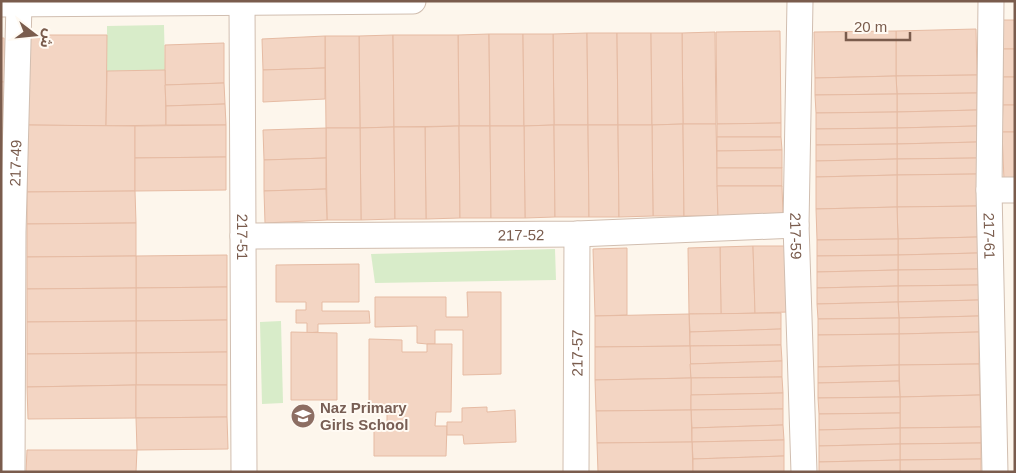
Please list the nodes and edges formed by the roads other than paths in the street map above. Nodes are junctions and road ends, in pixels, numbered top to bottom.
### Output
1 (413, 1) edge
2 (800, 1) edge
3 (992, 1) edge
4 (242, 2) edge
5 (10, 4) edge
6 (989, 190) junction
7 (1015, 190) edge
8 (796, 225) junction
9 (7, 232) edge
10 (577, 234) junction
11 (243, 236) junction
12 (12, 472) edge
13 (244, 472) edge
14 (576, 472) edge
15 (804, 472) edge
16 (994, 472) edge

1 - 4 street
2 - 8 street, 217-59
3 - 6 street, 217-61
4 - 5 street
4 - 11 street, 217-51
5 - 9 street, 217-49
6 - 7 street
6 - 16 street, 217-61
8 - 10 street, 217-52
8 - 15 street, 217-59
9 - 12 street, 217-49
10 - 11 street, 217-52
10 - 14 street, 217-57
11 - 13 street, 217-51

